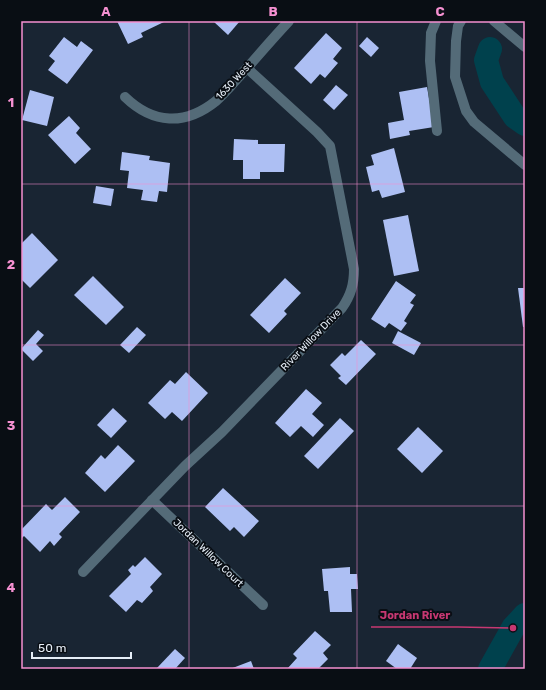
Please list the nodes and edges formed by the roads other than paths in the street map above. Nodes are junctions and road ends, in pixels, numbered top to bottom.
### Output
1 (289, 21) edge
2 (436, 21) edge
3 (461, 21) edge
4 (494, 21) edge
5 (525, 47) edge
6 (247, 68) junction
7 (125, 97) dead end
8 (437, 131) dead end
9 (525, 165) edge
10 (152, 500) junction
11 (83, 572) dead end
12 (263, 605) dead end

1 - 6 street, 1630 West
2 - 8 street
3 - 9 street
4 - 5 street
6 - 7 street, 1630 West
6 - 10 street, River Willow Drive
10 - 11 street, River Willow Drive
10 - 12 street, Jordan Willow Court

